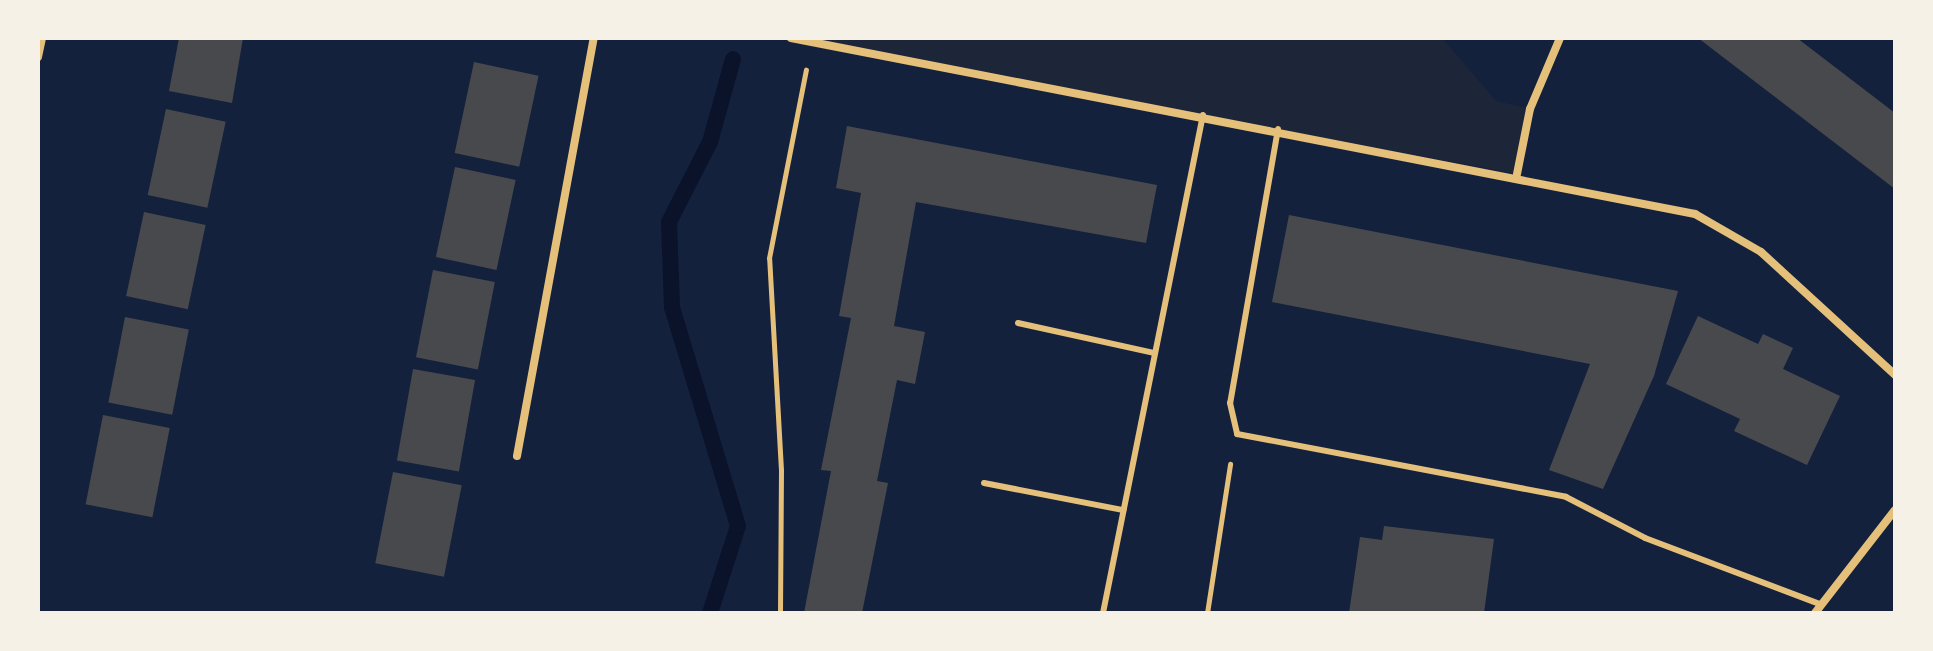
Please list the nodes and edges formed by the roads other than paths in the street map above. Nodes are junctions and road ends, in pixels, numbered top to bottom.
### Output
1 (42, 38) edge
2 (594, 38) edge
3 (791, 38) edge
4 (1560, 38) edge
5 (38, 57) edge
6 (1203, 115) junction
7 (1278, 129) junction
8 (1517, 174) junction
9 (1018, 323) dead end
10 (1155, 353) junction
11 (1895, 375) edge
12 (517, 456) dead end
13 (984, 483) dead end
14 (1123, 510) junction
15 (1895, 510) edge
16 (1820, 604) junction
17 (1103, 613) edge
18 (1815, 613) edge

1 - 5 street
2 - 12 street
3 - 6 street
4 - 8 street
6 - 7 street
6 - 10 lane
7 - 8 street
7 - 16 lane
8 - 11 street
9 - 10 lane
10 - 14 lane
13 - 14 lane
14 - 17 lane
15 - 16 street
16 - 18 street

